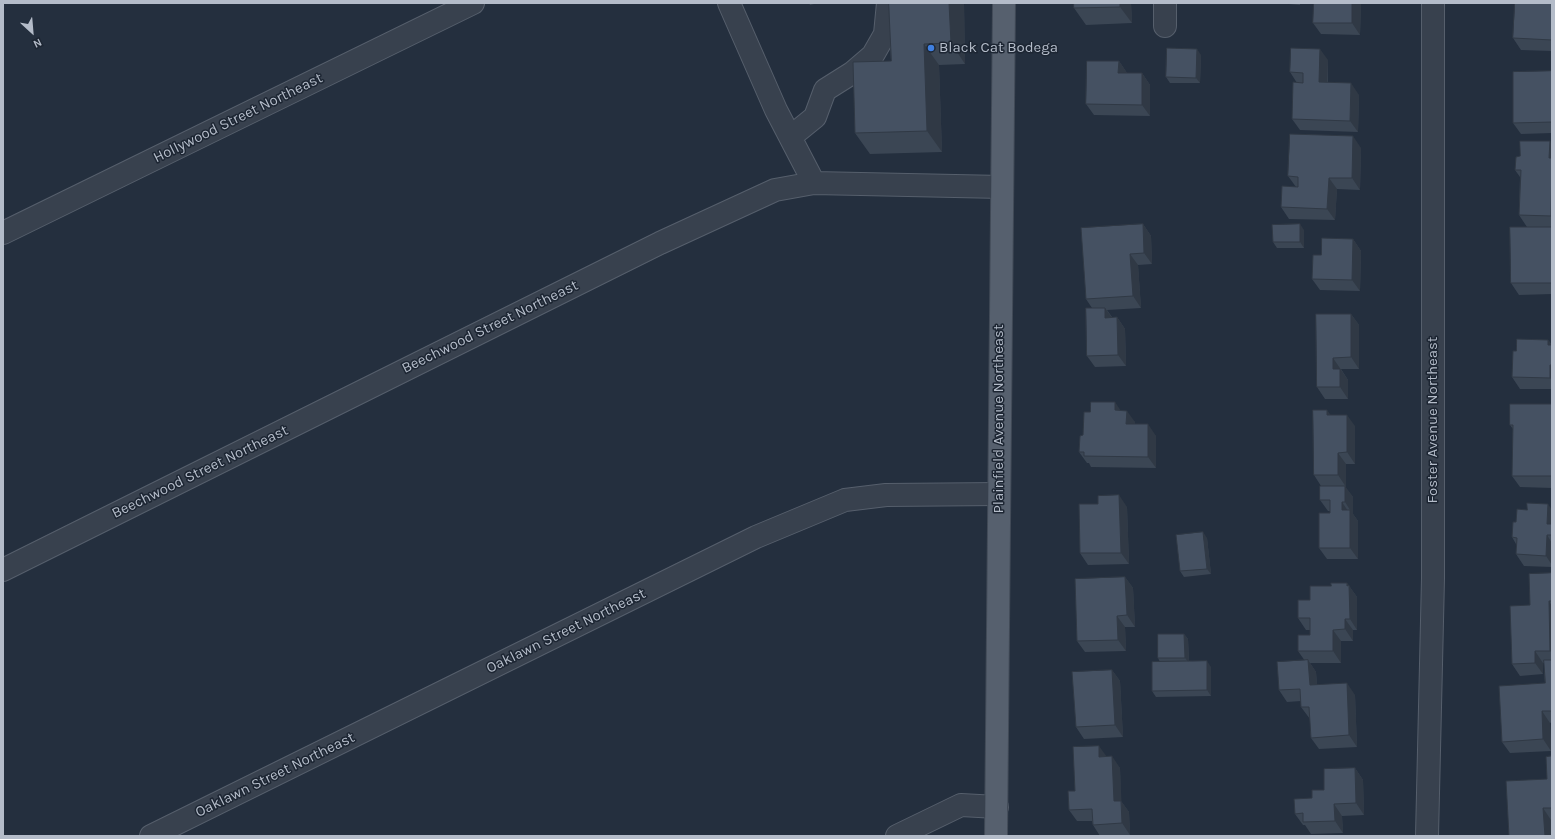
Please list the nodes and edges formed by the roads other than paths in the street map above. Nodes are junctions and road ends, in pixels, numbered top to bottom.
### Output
1 (473, 3) edge
2 (729, 3) edge
3 (888, 3) edge
4 (1004, 3) edge
5 (1165, 3) edge
6 (1433, 3) edge
7 (1165, 26) dead end
8 (790, 136) junction
9 (814, 183) junction
10 (1002, 186) junction
11 (3, 233) edge
12 (999, 494) junction
13 (3, 570) edge
14 (996, 808) junction
15 (151, 836) edge
16 (897, 836) edge
17 (996, 836) edge
18 (1427, 836) edge

1 - 11 street, Hollywood Street Northeast
2 - 8 street
3 - 8 street
4 - 10 main road, Plainfield Avenue Northeast
5 - 7 street
6 - 18 street, Foster Avenue Northeast
8 - 9 street
9 - 10 street, Beechwood Street Northeast
9 - 13 street, Beechwood Street Northeast
10 - 12 main road, Plainfield Avenue Northeast
12 - 14 main road, Plainfield Avenue Northeast
12 - 15 street, Oaklawn Street Northeast
14 - 16 street
14 - 17 main road, Plainfield Avenue Northeast

